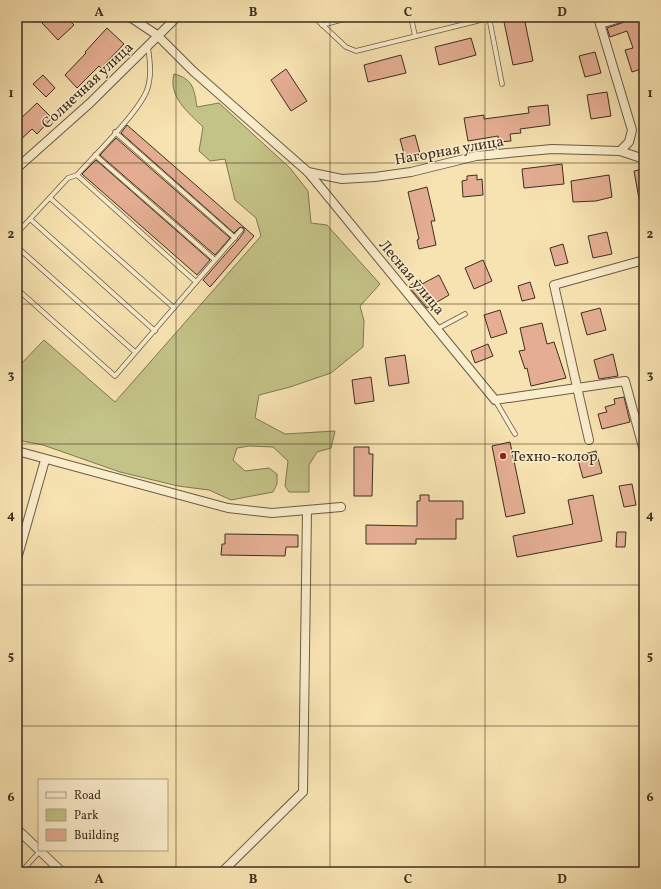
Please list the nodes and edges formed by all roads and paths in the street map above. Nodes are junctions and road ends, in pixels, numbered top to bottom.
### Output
1 (130, 17) edge
2 (177, 17) edge
3 (314, 17) edge
4 (352, 17) edge
5 (410, 17) edge
6 (489, 17) edge
7 (624, 17) edge
8 (599, 21) edge
9 (322, 25) junction
10 (157, 35) junction
11 (416, 36) junction
12 (148, 47) junction
13 (502, 84) dead end
14 (115, 132) junction
15 (620, 151) junction
16 (95, 155) junction
17 (644, 159) edge
18 (17, 168) edge
19 (308, 172) junction
20 (77, 175) junction
21 (50, 198) junction
22 (30, 219) junction
23 (241, 230) dead end
24 (17, 233) edge
25 (235, 238) junction
26 (17, 247) edge
27 (215, 260) junction
28 (644, 260) edge
29 (196, 282) junction
30 (17, 289) edge
31 (174, 308) junction
32 (465, 314) dead end
33 (437, 329) junction
34 (155, 330) junction
35 (135, 352) junction
36 (577, 389) junction
37 (495, 400) junction
38 (515, 434) dead end
39 (590, 440) dead end
40 (17, 451) edge
41 (644, 451) edge
42 (45, 460) junction
43 (341, 507) dead end
44 (307, 511) junction
45 (17, 558) edge
46 (17, 830) edge
47 (38, 849) edge
48 (40, 851) joint
49 (21, 872) edge
50 (62, 872) edge
51 (222, 872) edge

1 - 10 street, Лесная улица
2 - 10 street, Солнечная улица
3 - 9 lane
4 - 9 lane
5 - 11 lane
6 - 11 lane
6 - 13 lane
7 - 8 street
8 - 15 street
9 - 11 lane
10 - 12 street, Солнечная улица
10 - 19 street, Лесная улица
12 - 14 lane
12 - 18 street, Солнечная улица
14 - 16 lane
14 - 25 lane
15 - 17 street, Нагорная улица
15 - 19 street, Нагорная улица
16 - 20 lane
16 - 27 lane
19 - 33 street, Лесная улица
20 - 21 lane
20 - 29 lane
21 - 22 lane
21 - 31 lane
22 - 24 lane
22 - 34 lane
23 - 25 lane
25 - 27 lane
26 - 35 lane
27 - 29 lane
28 - 36 street
29 - 31 lane
30 - 35 lane
31 - 34 lane
32 - 33 lane
33 - 37 street, Лесная улица
34 - 35 lane
36 - 37 street
36 - 39 street
36 - 41 street
37 - 38 lane
40 - 42 street
42 - 44 street
42 - 45 street
43 - 44 street
44 - 51 street
46 - 47 street
48 - 49 lane
48 - 50 street

